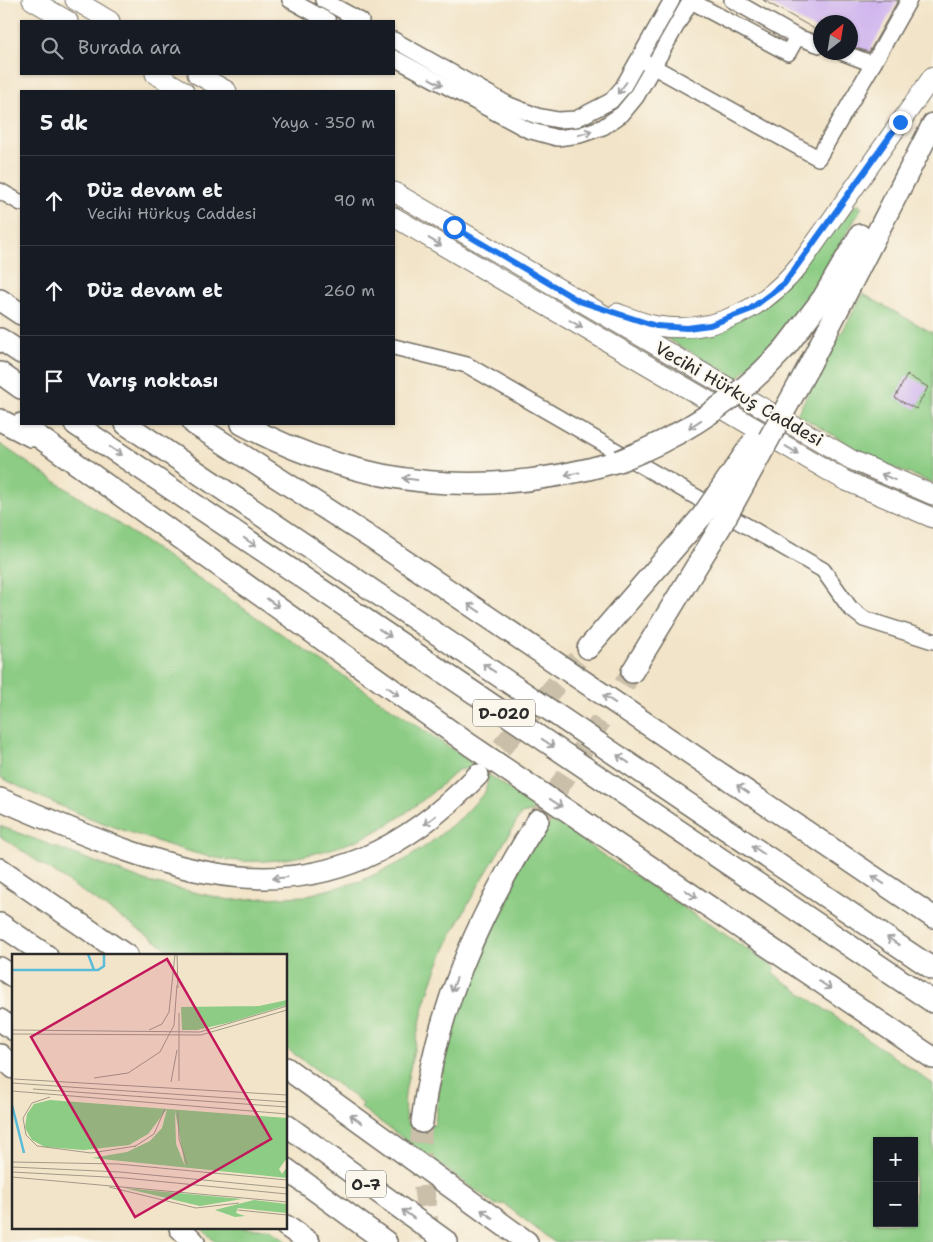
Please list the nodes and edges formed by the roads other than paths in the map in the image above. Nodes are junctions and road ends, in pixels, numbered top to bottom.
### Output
1 (32, 0) edge
2 (75, 0) edge
3 (290, 0) edge
4 (323, 0) edge
5 (672, 0) edge
6 (691, 0) edge
7 (732, 0) edge
8 (909, 0) edge
9 (66, 20) edge
10 (108, 20) edge
11 (326, 20) edge
12 (359, 20) edge
13 (797, 37) junction
14 (395, 41) edge
15 (813, 43) edge
16 (858, 58) edge
17 (395, 59) edge
18 (640, 59) junction
19 (873, 64) junction
20 (654, 67) junction
21 (157, 75) edge
22 (199, 75) edge
23 (933, 76) edge
24 (182, 90) edge
25 (224, 90) edge
26 (933, 124) edge
27 (909, 168) junction
28 (0, 191) edge
29 (395, 193) edge
30 (20, 202) edge
31 (395, 218) edge
32 (0, 290) edge
33 (0, 300) edge
34 (20, 301) edge
35 (579, 301) junction
36 (20, 313) edge
37 (0, 339) edge
38 (395, 347) edge
39 (20, 352) edge
40 (798, 358) junction
41 (0, 373) edge
42 (20, 387) edge
43 (0, 408) edge
44 (0, 420) edge
45 (20, 423) edge
46 (22, 425) edge
47 (76, 425) edge
48 (127, 425) edge
49 (196, 425) edge
50 (244, 425) edge
51 (48, 443) junction
52 (933, 495) edge
53 (933, 518) edge
54 (933, 641) edge
55 (588, 648) tunnel mouth
56 (632, 672) tunnel mouth
57 (478, 775) tunnel mouth
58 (0, 799) edge
59 (0, 813) edge
60 (538, 820) tunnel mouth
61 (0, 869) edge
62 (218, 876) junction
63 (933, 917) edge
64 (0, 924) edge
65 (44, 954) edge
66 (125, 954) edge
67 (0, 968) edge
68 (933, 969) edge
69 (12, 976) edge
70 (933, 1002) edge
71 (0, 1020) edge
72 (12, 1029) edge
73 (0, 1055) edge
74 (933, 1058) edge
75 (12, 1066) edge
76 (288, 1069) edge
77 (422, 1122) tunnel mouth
78 (288, 1126) edge
79 (288, 1170) edge
80 (288, 1227) edge
81 (182, 1230) edge
82 (194, 1242) edge
83 (309, 1242) edge
84 (386, 1242) edge
85 (447, 1242) edge
86 (527, 1242) edge

1 - 9 main road
2 - 10 main road
3 - 11 street
4 - 12 street
5 - 18 street
6 - 13 street
6 - 20 street
7 - 13 street
8 - 19 street
13 - 15 street
18 -> 14 street
16 - 19 street
17 -> 20 street
18 - 20 street
19 - 20 street
21 - 24 main road
22 - 25 main road
23 - 35 main road
26 - 27 highway
27 - 40 highway
27 - 40 highway
28 - 30 street
29 - 35 main road, Vecihi Hürkuş Caddesi
31 -> 53 main road, Vecihi Hürkuş Caddesi
32 - 34 highway
33 - 36 highway
52 -> 35 main road, Vecihi Hürkuş Caddesi
37 - 39 highway
38 - 54 street
40 -> 50 highway, bridge
40 - 55 highway, bridge
40 - 56 highway, bridge
41 - 42 highway
43 - 45 highway
44 - 51 highway
46 - 51 highway
47 -> 70 highway, D-020
68 -> 48 highway, D-020
63 -> 49 highway
51 -> 74 highway
57 -> 62 highway
58 - 62 highway
59 - 62 highway
60 -> 77 highway
61 - 66 highway
64 - 65 highway
67 - 69 highway
71 - 72 highway
73 - 75 highway
86 -> 76 highway
85 -> 78 highway, O-7
79 - 84 highway, O-7
80 - 83 highway
81 - 82 highway

